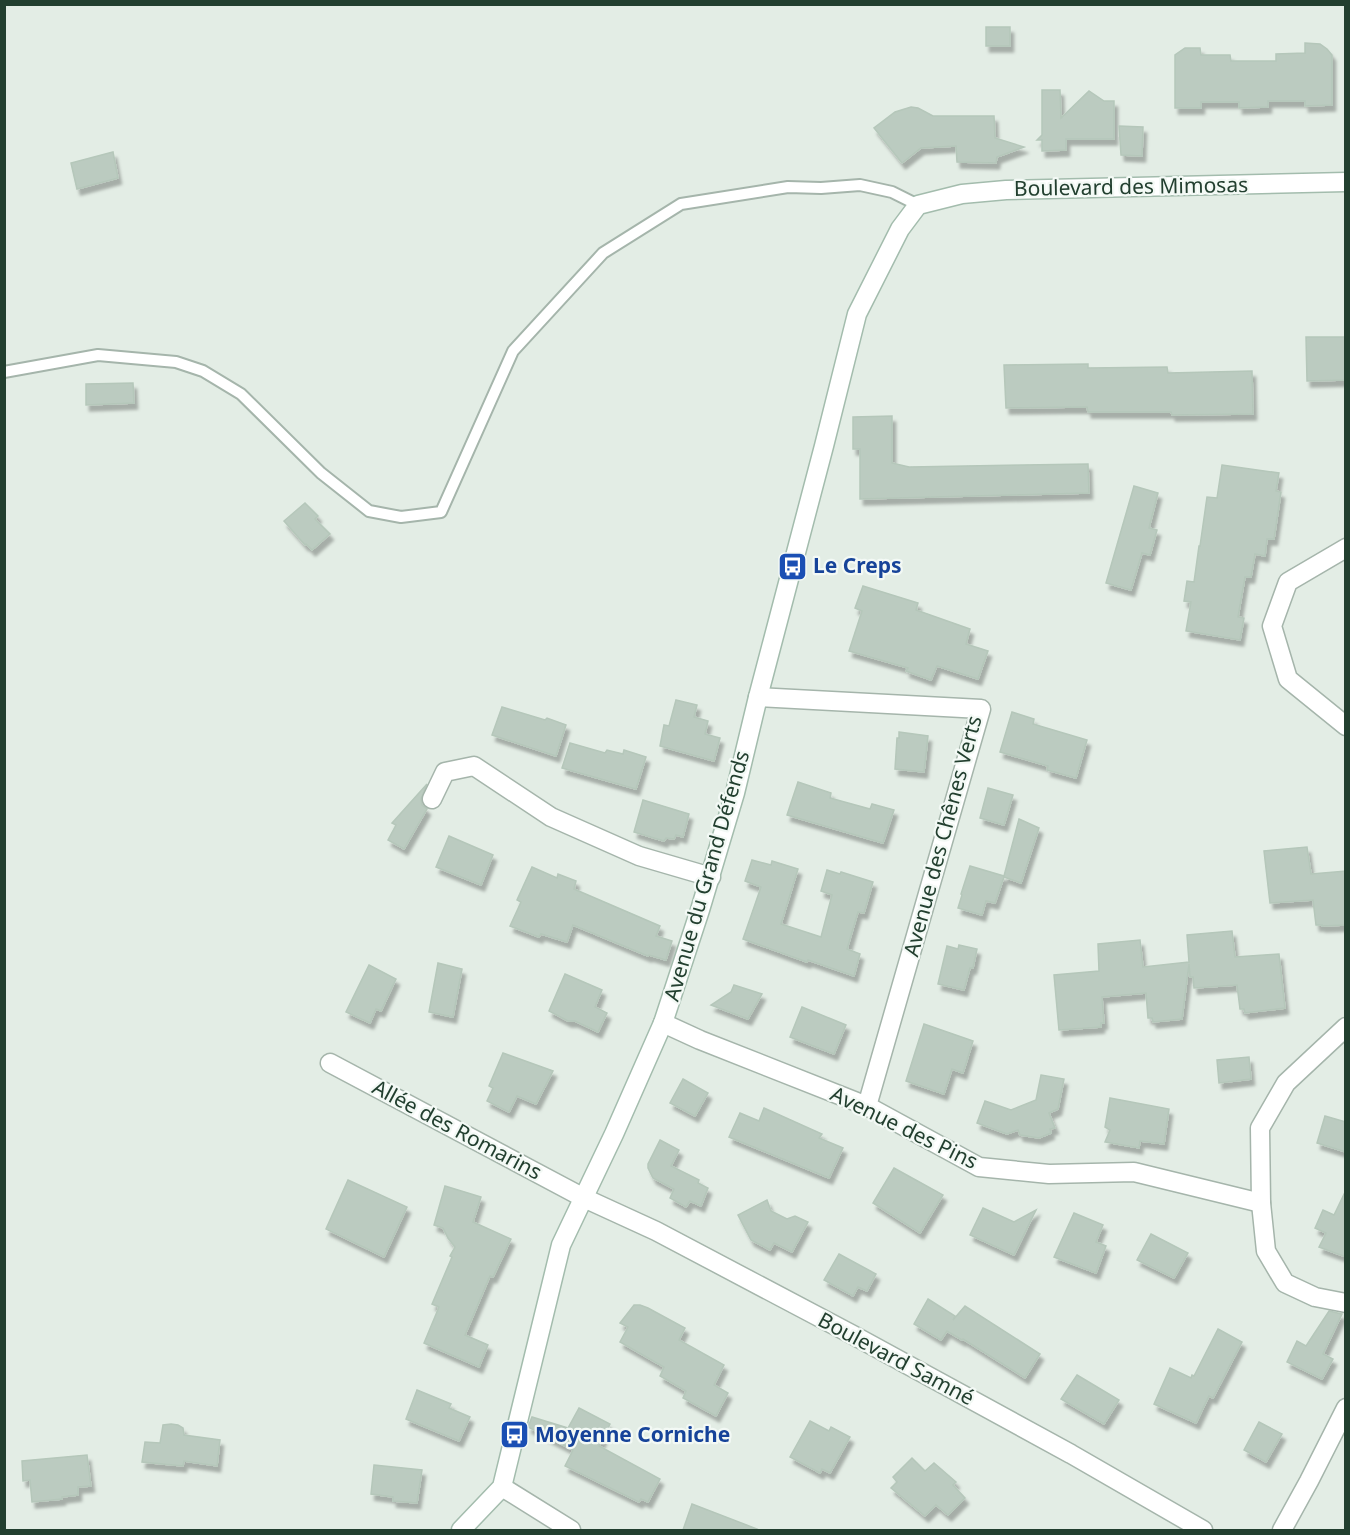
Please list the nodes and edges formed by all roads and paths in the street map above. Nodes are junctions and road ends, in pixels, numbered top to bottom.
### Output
1 (1346, 182) edge
2 (918, 206) junction
3 (4, 372) edge
4 (1346, 548) edge
5 (758, 697) junction
6 (1346, 726) edge
7 (432, 799) dead end
8 (711, 877) junction
9 (663, 1023) junction
10 (1346, 1027) edge
11 (330, 1063) dead end
12 (867, 1107) junction
13 (584, 1198) junction
14 (1261, 1203) junction
15 (1346, 1303) edge
16 (1346, 1408) edge
17 (502, 1487) junction
18 (461, 1530) edge
19 (571, 1530) edge
20 (1203, 1530) edge
21 (1282, 1530) edge

1 - 2 street, Boulevard des Mimosas
2 - 3 lane
2 - 5 street, Avenue du Grand Défends
4 - 6 street
5 - 8 street, Avenue du Grand Défends
5 - 12 street, Avenue des Chênes Verts
7 - 8 street
8 - 9 street, Avenue du Grand Défends
9 - 12 street, Avenue des Pins
9 - 13 street, Avenue du Grand Défends
10 - 14 street
11 - 13 street, Allée des Romarins
12 - 14 street, Avenue des Pins
13 - 17 street, Avenue du Grand Défends
13 - 20 street, Boulevard Samné
14 - 15 street
16 - 21 street
17 - 18 street, Avenue du Grand Défends
17 - 19 street

